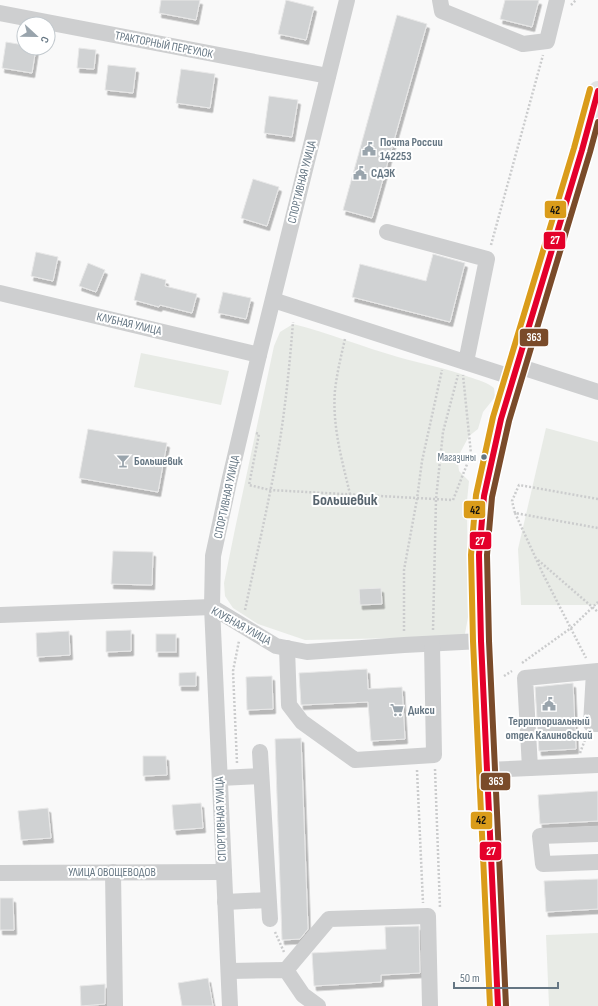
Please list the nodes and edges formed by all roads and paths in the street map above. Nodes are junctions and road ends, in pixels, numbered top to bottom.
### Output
1 (347, 0) edge
2 (440, 0) edge
3 (558, 0) edge
4 (0, 13) edge
5 (547, 41) junction
6 (328, 76) junction
7 (598, 91) edge
8 (387, 232) dead end
9 (487, 259) junction
10 (0, 293) edge
11 (273, 300) junction
12 (294, 307) junction
13 (349, 325) junction
14 (259, 355) junction
15 (458, 360) junction
16 (516, 372) junction
17 (598, 392) edge
18 (241, 430) junction
19 (270, 490) junction
20 (350, 494) junction
21 (417, 498) junction
22 (436, 499) junction
23 (598, 499) edge
24 (515, 513) junction
25 (598, 528) edge
26 (536, 558) junction
27 (598, 602) edge
28 (212, 607) junction
29 (592, 608) junction
30 (598, 612) edge
31 (0, 615) edge
32 (241, 625) junction
33 (571, 628) junction
34 (481, 641) junction
35 (432, 644) junction
36 (404, 645) junction
37 (287, 648) junction
38 (522, 663) dead end
39 (516, 668) dead end
40 (596, 672) edge
41 (504, 676) dead end
42 (594, 724) edge
43 (260, 752) dead end
44 (434, 755) junction
45 (417, 756) junction
46 (598, 765) edge
47 (576, 766) junction
48 (530, 768) junction
49 (487, 770) junction
50 (261, 776) junction
51 (238, 777) junction
52 (220, 778) junction
53 (598, 834) edge
54 (598, 862) edge
55 (113, 872) junction
56 (224, 872) junction
57 (0, 873) edge
58 (268, 900) junction
59 (225, 902) junction
60 (440, 912) dead end
61 (423, 916) junction
62 (270, 919) dead end
63 (286, 970) junction
64 (229, 971) junction
65 (115, 1006) edge
66 (230, 1006) edge
67 (318, 1006) edge
68 (430, 1006) edge
69 (498, 1006) edge

1 - 6 street, СПОРТИВНАЯ УЛИЦА
2 - 5 street
3 - 5 street
4 - 6 street, ТРАКТОРНЫЙ ПЕРЕУЛОК
5 - 9 path
6 - 11 street, СПОРТИВНАЯ УЛИЦА
7 - 16 main road
8 - 9 street
9 - 15 street
10 - 14 street, КЛУБНАЯ УЛИЦА
11 - 12 street
11 - 14 street, СПОРТИВНАЯ УЛИЦА
12 - 13 street
12 - 19 path
13 - 15 street
13 - 20 path
14 - 18 street, СПОРТИВНАЯ УЛИЦА
15 - 16 street
15 - 21 path
15 - 22 path
15 - 22 path
16 - 17 street
16 - 34 main road
18 - 19 path
18 - 28 street, СПОРТИВНАЯ УЛИЦА
19 - 20 path
19 - 32 path
20 - 21 path
21 - 22 path
21 - 36 path
22 - 35 path
23 - 24 path
24 - 25 path
24 - 26 path
26 - 29 path
26 - 33 path
27 - 29 path
28 - 31 street, КЛУБНАЯ УЛИЦА
28 - 32 street, КЛУБНАЯ УЛИЦА
28 - 52 street, СПОРТИВНАЯ УЛИЦА
29 - 30 path
29 - 33 path
32 - 37 street, КЛУБНАЯ УЛИЦА
32 - 51 path
33 - 38 path
33 - 40 path
34 - 35 street, КЛУБНАЯ УЛИЦА
34 - 49 main road
35 - 36 street, КЛУБНАЯ УЛИЦА
35 - 44 street
36 - 37 street, КЛУБНАЯ УЛИЦА
37 - 45 street
39 - 41 path
40 - 42 street
40 - 48 street
42 - 47 path
43 - 50 street
44 - 45 street
44 - 60 path
45 - 61 path
46 - 47 street
47 - 48 street
48 - 49 street
49 - 69 main road
50 - 51 street
50 - 58 street
51 - 52 street
52 - 56 street, СПОРТИВНАЯ УЛИЦА
53 - 54 street
55 - 56 street, УЛИЦА ОВОЩЕВОДОВ
55 - 57 street, УЛИЦА ОВОЩЕВОДОВ
55 - 65 street
56 - 59 street, СПОРТИВНАЯ УЛИЦА
58 - 59 street
58 - 62 street
59 - 64 street, СПОРТИВНАЯ УЛИЦА
61 - 63 street
61 - 68 street
63 - 64 street
63 - 67 street
64 - 66 street, СПОРТИВНАЯ УЛИЦА

